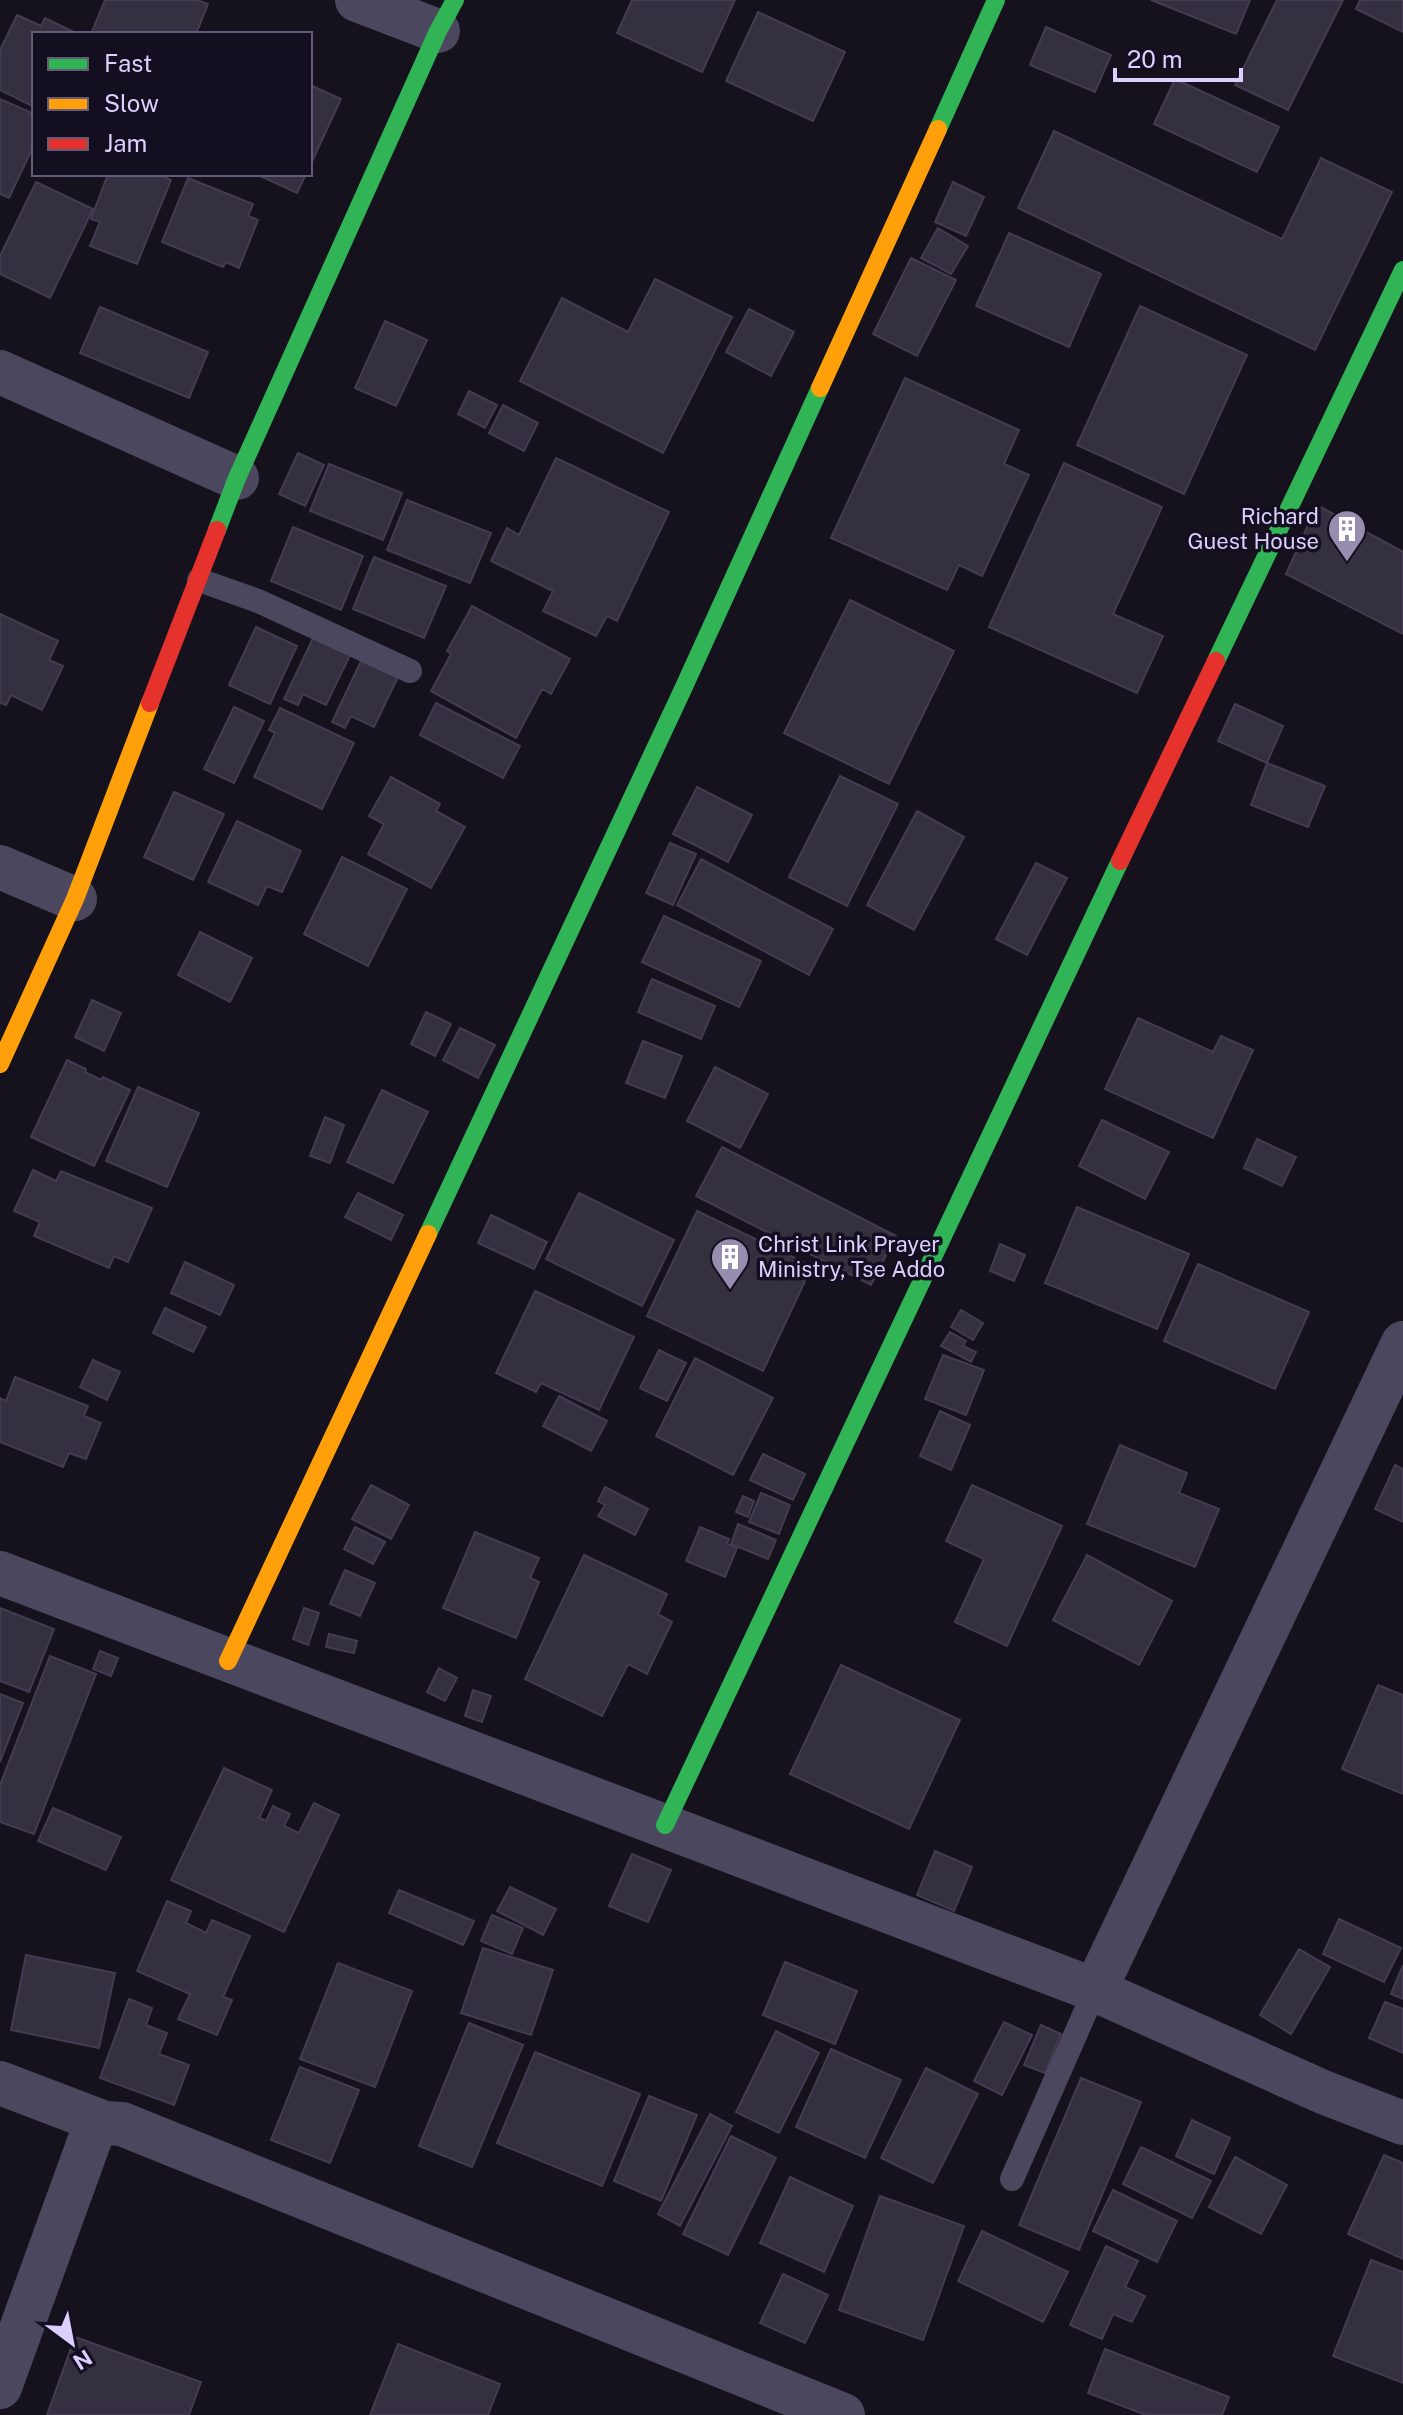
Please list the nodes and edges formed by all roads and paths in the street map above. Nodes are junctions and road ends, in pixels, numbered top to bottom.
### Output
1 (357, 0) edge
2 (996, 0) edge
3 (447, 16) edge
4 (1403, 270) edge
5 (0, 372) edge
6 (237, 478) junction
7 (199, 580) junction
8 (410, 671) dead end
9 (0, 867) edge
10 (75, 899) junction
11 (0, 1064) edge
12 (1403, 1343) edge
13 (0, 1573) edge
14 (228, 1661) junction
15 (665, 1825) junction
16 (1095, 1990) junction
17 (0, 2083) edge
18 (105, 2123) junction
19 (1403, 2123) edge
20 (1012, 2179) dead end
21 (0, 2387) edge
22 (843, 2415) edge

1 - 3 street
2 - 14 street
3 - 6 street
4 - 15 street
5 - 6 street
6 - 7 street
7 - 8 lane
7 - 10 street
9 - 10 street
10 - 11 street
12 - 16 street
13 - 14 street
14 - 15 street
15 - 16 street
16 - 19 street
16 - 20 lane
17 - 18 street
18 - 21 street
18 - 22 street

